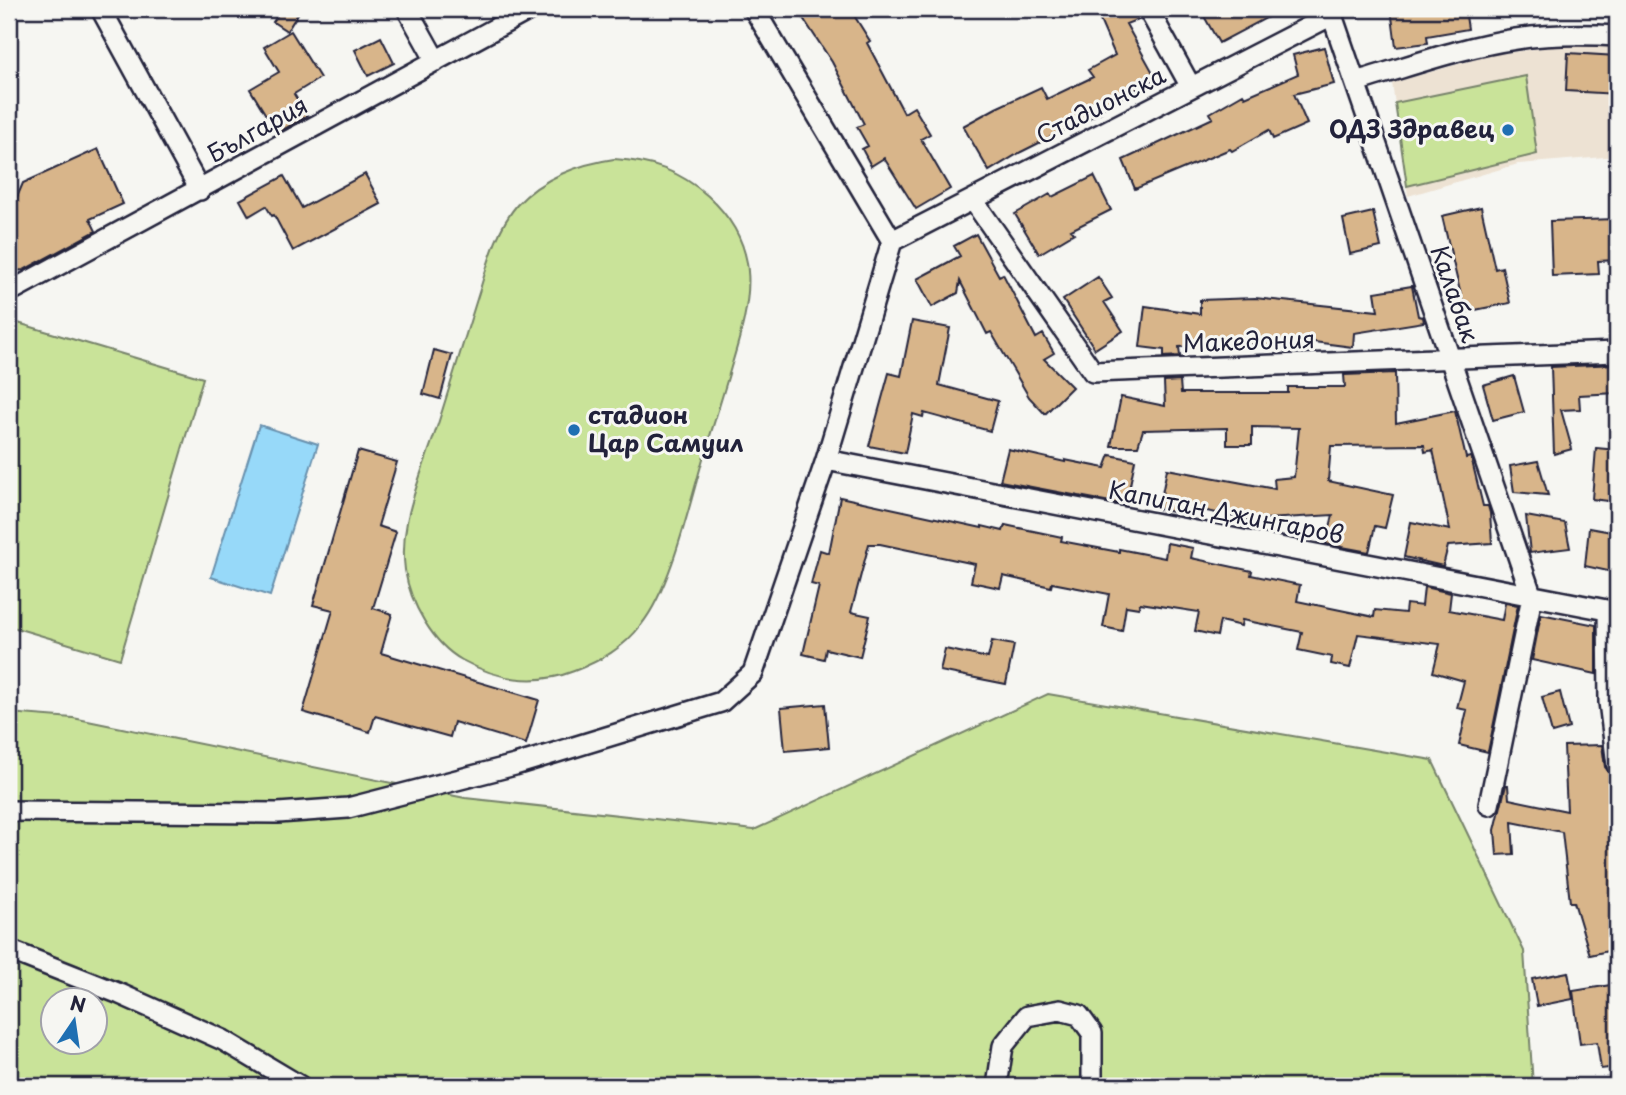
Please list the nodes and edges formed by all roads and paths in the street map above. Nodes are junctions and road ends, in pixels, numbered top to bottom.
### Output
1 (101, 9) edge
2 (407, 9) edge
3 (531, 9) edge
4 (754, 9) edge
5 (1147, 9) edge
6 (1334, 12) edge
7 (1617, 36) edge
8 (436, 61) junction
9 (1355, 82) junction
10 (1191, 87) junction
11 (200, 190) junction
12 (973, 200) junction
13 (892, 241) junction
14 (9, 292) edge
15 (1617, 352) edge
16 (1450, 358) junction
17 (826, 460) junction
18 (1532, 597) junction
19 (1613, 611) edge
20 (1617, 765) edge
21 (1489, 805) dead end
22 (9, 811) edge
23 (9, 950) edge
24 (300, 1086) edge
25 (997, 1086) edge
26 (1092, 1086) edge

1 - 11 street
2 - 8 street
3 - 8 street, България
4 - 13 street
5 - 10 street
6 - 9 street, Калабак
6 - 10 street, Стадионска
7 - 9 street
8 - 11 street, България
9 - 16 street, Калабак
10 - 12 street, Стадионска
11 - 14 street, България
12 - 13 street, Стадионска
12 - 16 street, Македония
13 - 17 street
15 - 16 street, Македония
16 - 18 street, Калабак
17 - 18 street, Капитан Джингаров
17 - 22 street
18 - 19 street, Капитан Джингаров
18 - 21 street
19 - 20 street
23 - 24 street
25 - 26 street

